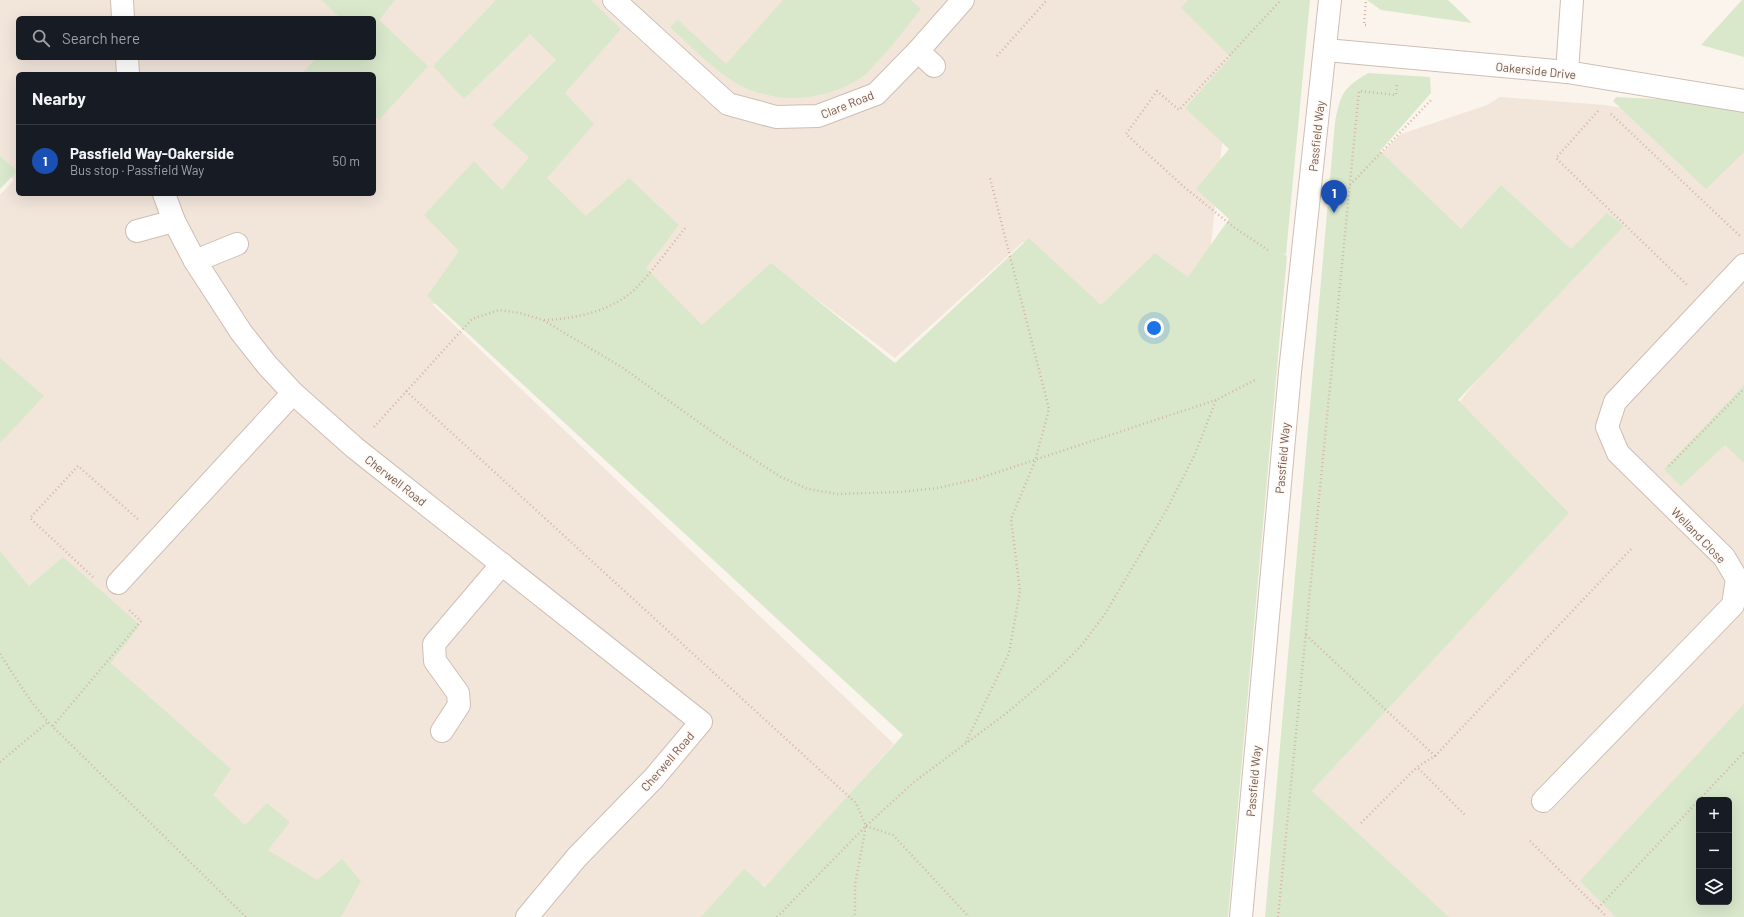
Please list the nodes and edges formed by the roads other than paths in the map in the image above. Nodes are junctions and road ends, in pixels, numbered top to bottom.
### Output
1 (122, 0) edge
2 (962, 0) edge
3 (1330, 0) edge
4 (1572, 0) edge
5 (617, 1) edge
6 (123, 16) edge
7 (918, 50) junction
8 (1326, 50) junction
9 (127, 60) edge
10 (934, 66) dead end
11 (128, 72) edge
12 (1567, 72) junction
13 (1744, 101) edge
14 (165, 196) edge
15 (174, 221) junction
16 (137, 231) dead end
17 (237, 244) dead end
18 (195, 261) junction
19 (1744, 265) edge
20 (293, 393) junction
21 (502, 564) junction
22 (118, 584) dead end
23 (442, 732) dead end
24 (1543, 801) dead end
25 (527, 917) edge
26 (1240, 917) edge

1 - 6 street
2 - 7 street, Clare Road
3 - 8 street, Passfield Way
4 - 12 street
5 - 7 street, Clare Road
7 - 10 street
8 - 12 street, Oakerside Drive
8 - 26 street, Passfield Way
9 - 11 street
12 - 13 street, Oakerside Drive
14 - 15 street, Cherwell Road
15 - 16 street
15 - 18 street, Cherwell Road
17 - 18 street
18 - 20 street, Cherwell Road
19 - 24 street, Welland Close
20 - 21 street, Cherwell Road
20 - 22 street
21 - 23 street
21 - 25 street, Cherwell Road

